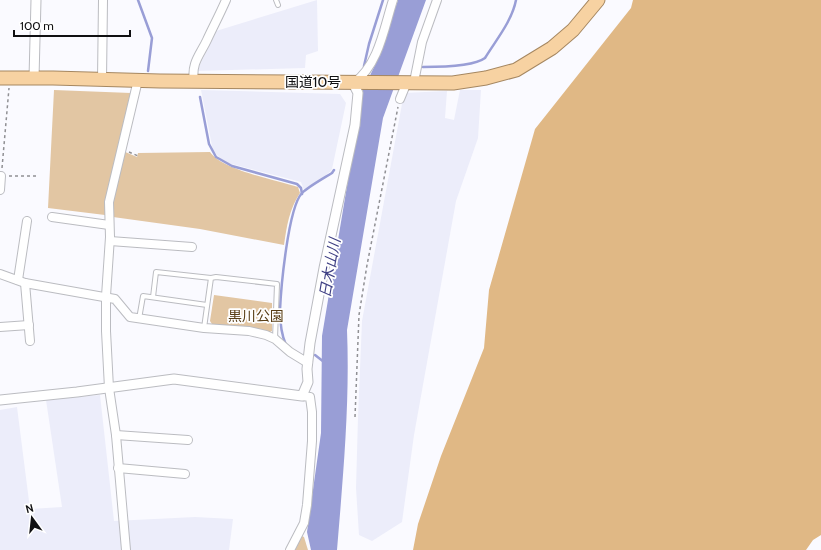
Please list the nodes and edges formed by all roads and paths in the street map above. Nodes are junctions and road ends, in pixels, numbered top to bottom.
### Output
1 (36, 0) edge
2 (103, 0) edge
3 (226, 0) edge
4 (393, 0) edge
5 (437, 0) edge
6 (598, 0) edge
7 (5, 78) edge
8 (34, 78) junction
9 (102, 80) junction
10 (138, 80) junction
11 (194, 81) junction
12 (406, 82) junction
13 (357, 83) junction
14 (400, 99) joint
15 (122, 148) junction
16 (138, 156) dead end
17 (1, 176) edge
18 (37, 176) dead end
19 (0, 190) edge
20 (52, 217) dead end
21 (27, 221) dead end
22 (109, 225) junction
23 (110, 241) junction
24 (192, 247) dead end
25 (0, 274) edge
26 (211, 278) junction
27 (21, 282) junction
28 (106, 296) junction
29 (153, 297) junction
30 (208, 304) junction
31 (139, 319) junction
32 (29, 326) junction
33 (0, 328) edge
34 (204, 328) junction
35 (275, 339) junction
36 (30, 341) dead end
37 (308, 363) junction
38 (109, 388) junction
39 (302, 396) junction
40 (0, 400) edge
41 (355, 417) dead end
42 (116, 435) junction
43 (188, 440) dead end
44 (118, 468) junction
45 (185, 474) dead end
46 (126, 550) edge
47 (290, 550) edge

1 - 8 street
2 - 9 street
3 - 11 street
4 - 13 street
5 - 12 street
6 - 12 highway, 国道10号
7 - 8 highway, 国道10号
7 - 17 path
8 - 9 highway, 国道10号
9 - 10 highway, 国道10号
10 - 11 highway, 国道10号
10 - 15 street
11 - 13 highway, 国道10号
12 - 13 highway, 国道10号
12 - 14 street
13 - 37 street
14 - 41 path
15 - 16 path
15 - 22 street
17 - 18 path
17 - 19 street
20 - 22 street
21 - 27 street
22 - 23 street
23 - 24 street
23 - 28 street
25 - 27 street
26 - 29 lane
26 - 30 lane
26 - 35 lane
27 - 28 street
27 - 32 street
28 - 31 street
28 - 38 street
29 - 30 lane
29 - 31 lane
30 - 34 lane
31 - 34 street
32 - 33 street
32 - 36 street
34 - 35 street
35 - 37 street
37 - 39 street
38 - 39 street
38 - 40 street
38 - 42 street
39 - 47 street
42 - 43 street
42 - 44 street
44 - 45 street
44 - 46 street

